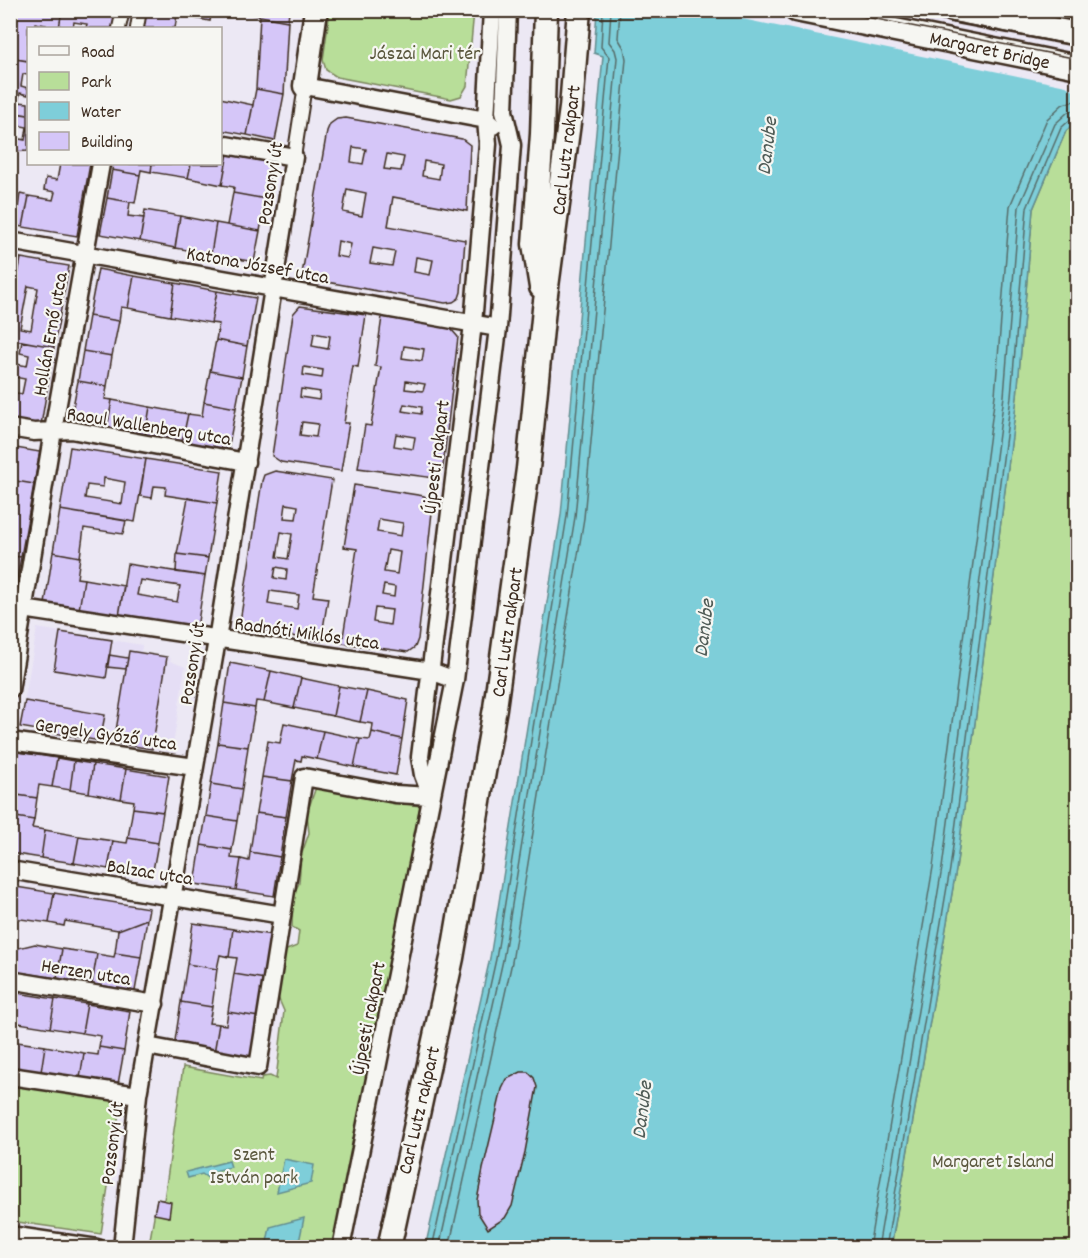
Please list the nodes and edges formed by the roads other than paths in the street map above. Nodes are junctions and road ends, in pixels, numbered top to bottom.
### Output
1 (123, 10) edge
2 (140, 10) edge
3 (316, 10) edge
4 (492, 10) edge
5 (507, 10) edge
6 (546, 10) edge
7 (579, 10) edge
8 (796, 10) edge
9 (953, 10) edge
10 (119, 27) edge
11 (137, 27) edge
12 (1077, 34) edge
13 (1077, 67) edge
14 (305, 86) junction
15 (486, 120) junction
16 (222, 144) edge
17 (512, 145) junction
18 (294, 157) junction
19 (101, 165) edge
20 (10, 241) edge
21 (85, 254) junction
22 (273, 288) junction
23 (544, 309) junction
24 (473, 324) junction
25 (498, 328) junction
26 (10, 428) edge
27 (53, 431) junction
28 (246, 462) junction
29 (17, 608) edge
30 (217, 640) junction
31 (431, 671) junction
32 (455, 680) junction
33 (10, 690) edge
34 (10, 741) edge
35 (195, 766) junction
36 (431, 796) junction
37 (10, 870) edge
38 (174, 897) junction
39 (282, 915) junction
40 (10, 980) edge
41 (155, 1004) junction
42 (147, 1046) junction
43 (10, 1076) edge
44 (138, 1095) junction
45 (10, 1235) edge
46 (97, 1248) edge
47 (122, 1248) edge
48 (341, 1248) edge
49 (389, 1248) edge

1 - 10 street
2 - 11 street
3 - 14 main road
4 - 15 street
5 - 17 street
6 - 23 main road
7 - 23 main road, Carl Lutz rakpart
8 - 13 main road, Margaret Bridge
9 - 12 main road, Margaret Bridge
14 - 15 street
14 - 18 street, Pozsonyi út
15 - 17 street
15 - 24 street, Újpesti rakpart
16 - 18 street
17 - 25 street, Újpesti rakpart
18 - 22 street, Pozsonyi út
19 - 21 street, Hollán Ernő utca
20 - 21 street, Katona József utca
21 - 22 street, Katona József utca
21 - 27 street, Hollán Ernő utca
22 - 24 street, Katona József utca
22 - 28 street, Pozsonyi út
23 - 49 main road, Carl Lutz rakpart
24 - 25 street, Katona József utca
24 - 31 street, Újpesti rakpart
25 - 32 street, Újpesti rakpart
26 - 27 street, Raoul Wallenberg utca
27 - 28 street, Raoul Wallenberg utca
27 - 29 street, Hollán Ernő utca
28 - 30 street, Pozsonyi út
29 - 30 street, Radnóti Miklós utca
29 - 33 street, Hollán Ernő utca
30 - 31 street, Radnóti Miklós utca
30 - 35 street, Pozsonyi út
31 - 32 street, Radnóti Miklós utca
31 - 36 street, Újpesti rakpart
32 - 36 street, Újpesti rakpart
34 - 35 street, Gergely Győző utca
35 - 38 street, Pozsonyi út
36 - 39 street
36 - 48 street, Újpesti rakpart
37 - 38 street, Balzac utca
38 - 39 street, Balzac utca
38 - 41 street, Pozsonyi út
39 - 42 street
40 - 41 street, Herzen utca
41 - 42 street, Pozsonyi út
42 - 44 street, Pozsonyi út
43 - 44 street
44 - 47 street, Pozsonyi út
45 - 46 street

